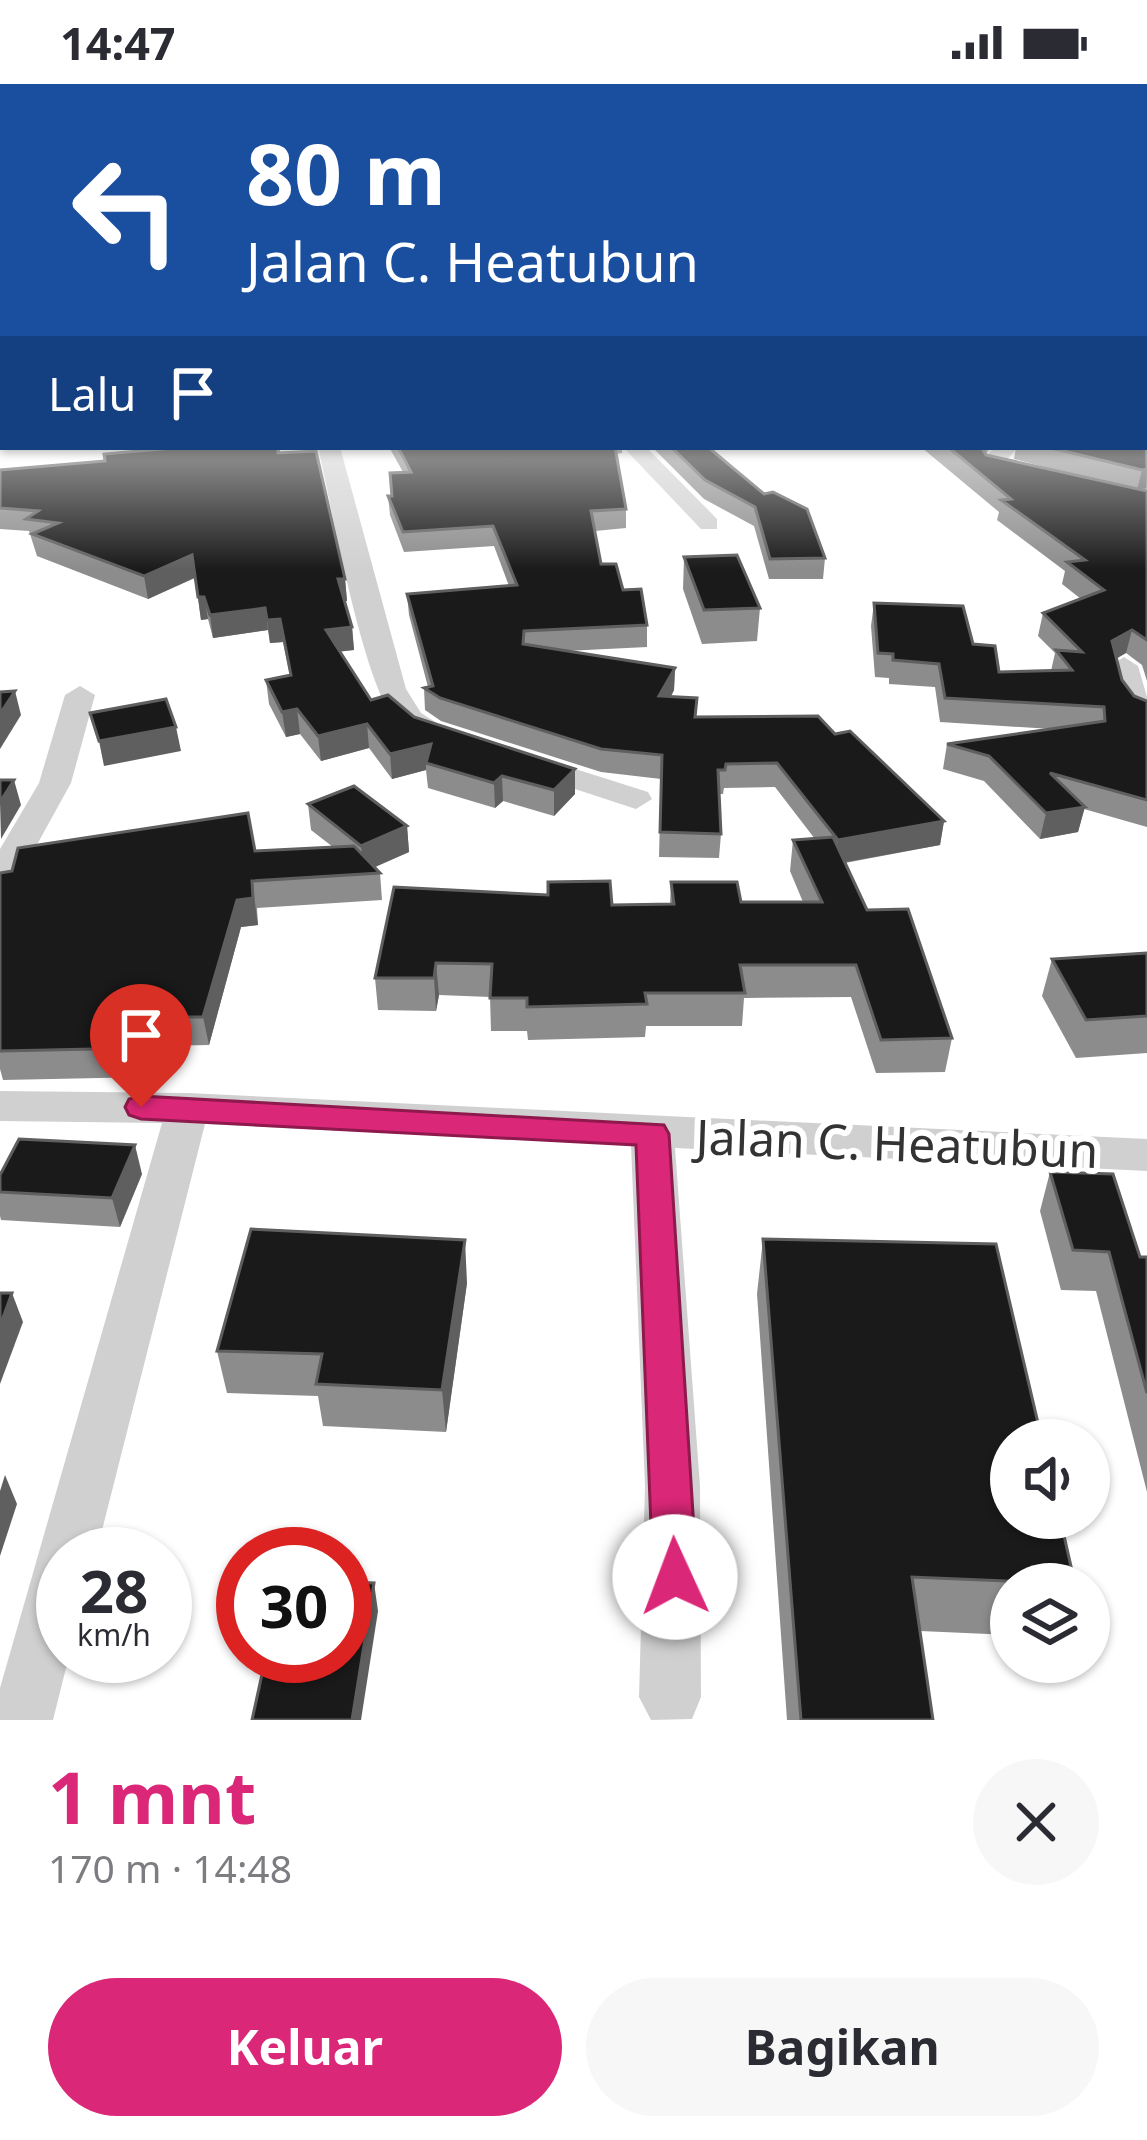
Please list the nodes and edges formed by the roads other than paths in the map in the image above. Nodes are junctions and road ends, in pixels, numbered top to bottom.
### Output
1 (330, 450) edge
2 (637, 450) edge
3 (1004, 450) edge
4 (1055, 483) edge
5 (709, 524) dead end
6 (1124, 666) edge
7 (80, 695) dead end
8 (1147, 716) edge
9 (636, 799) dead end
10 (0, 880) edge
11 (0, 1106) edge
12 (188, 1108) junction
13 (652, 1134) junction
14 (1147, 1155) edge
15 (74, 1527) edge
16 (36, 1668) edge
17 (670, 1697) dead end
18 (22, 1720) edge

1 - 9 street
2 - 5 street
3 - 4 street
6 - 8 street
7 - 10 street
11 - 12 street, Jalan C. Heatubun
12 - 13 street, Jalan C. Heatubun
12 - 15 street
13 - 14 street, Jalan C. Heatubun
13 - 17 street
16 - 18 street

